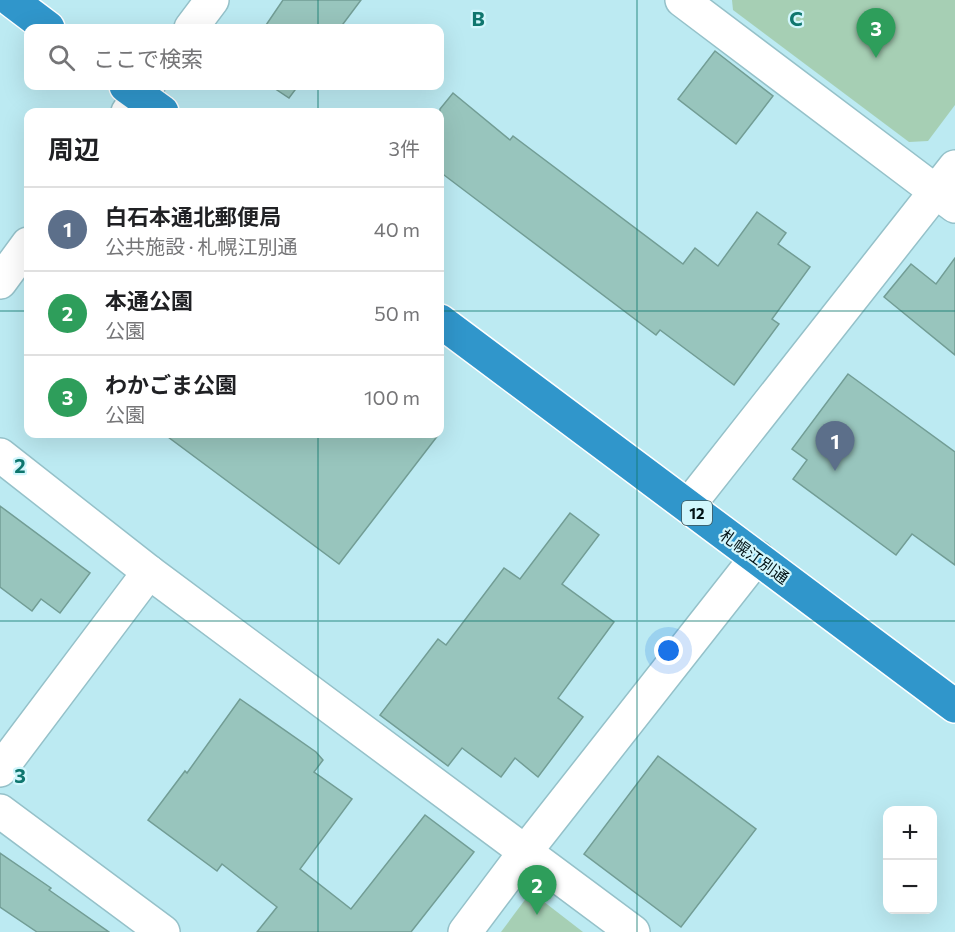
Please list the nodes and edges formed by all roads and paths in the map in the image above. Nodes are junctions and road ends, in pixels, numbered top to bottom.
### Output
1 (11, 0) edge
2 (212, 0) edge
3 (685, 1) edge
4 (43, 24) edge
5 (194, 24) edge
6 (949, 188) edge
7 (24, 249) edge
8 (0, 282) edge
9 (444, 324) edge
10 (0, 455) edge
11 (688, 506) junction
12 (757, 557) junction
13 (149, 572) junction
14 (955, 706) edge
15 (0, 770) edge
16 (0, 811) edge
17 (525, 852) junction
18 (163, 932) edge
19 (465, 932) edge
20 (633, 932) edge

1 - 4 highway
2 - 5 street
3 - 6 street
6 - 11 street
7 - 8 street
9 - 11 highway, 札幌江別通 / 12
10 - 13 street
11 - 12 highway, 札幌江別通 / 12
12 - 14 highway, 札幌江別通 / 12
12 - 17 street
13 - 15 street
13 - 17 street
16 - 18 street
17 - 19 street
17 - 20 street

